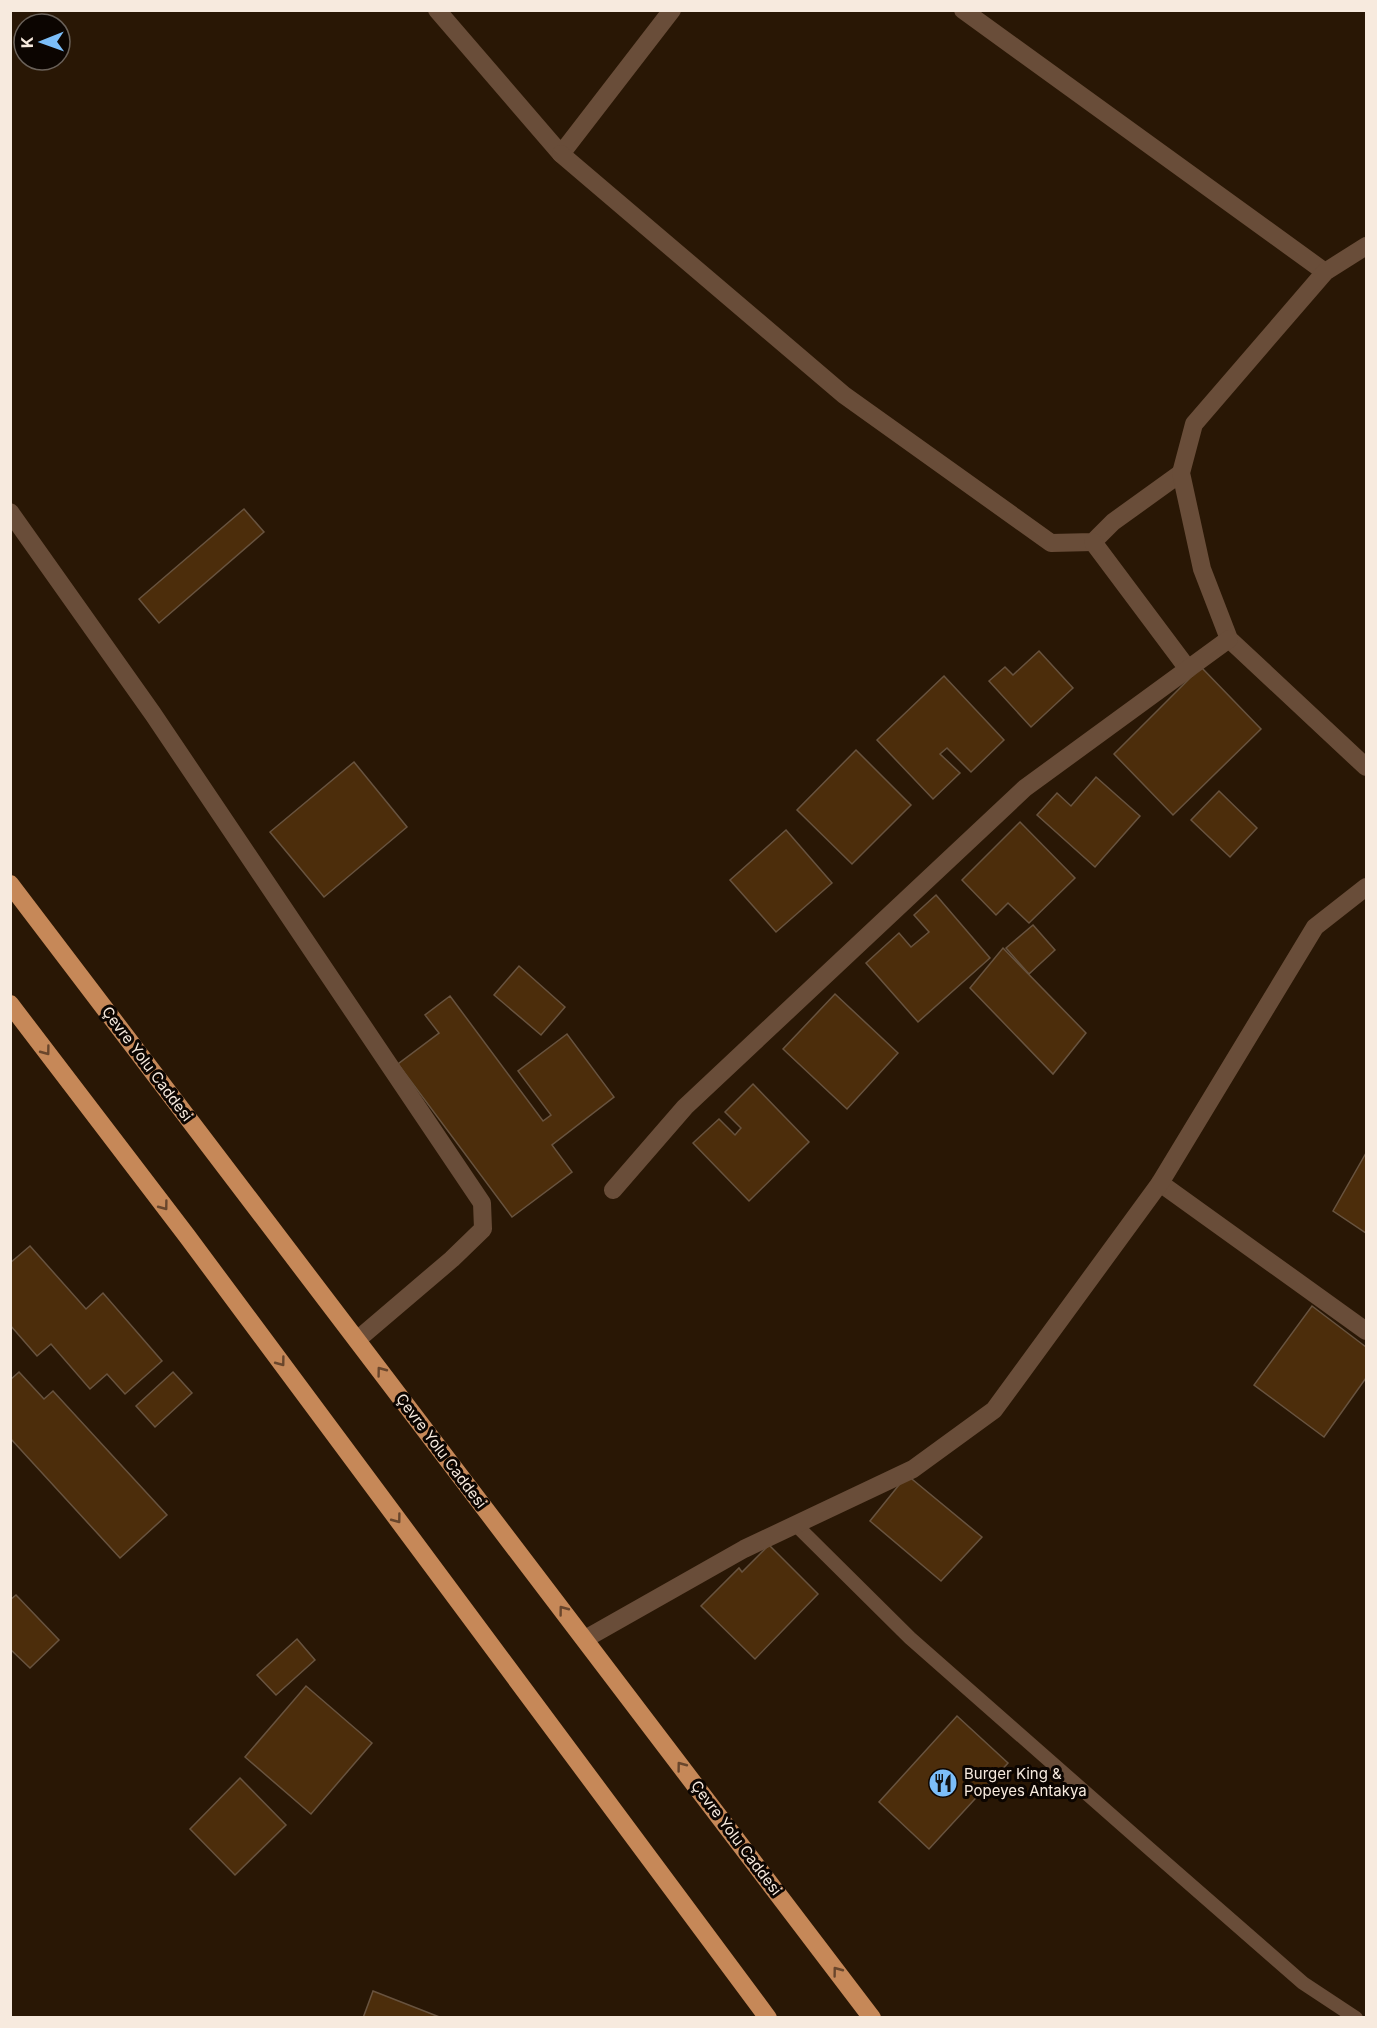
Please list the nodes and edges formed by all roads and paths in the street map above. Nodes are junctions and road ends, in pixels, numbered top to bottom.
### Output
1 (437, 10) edge
2 (672, 10) edge
3 (963, 10) edge
4 (561, 154) junction
5 (1366, 246) edge
6 (1325, 272) junction
7 (1181, 473) junction
8 (10, 512) edge
9 (1093, 542) junction
10 (1229, 639) junction
11 (1188, 669) junction
12 (1366, 767) edge
13 (10, 884) edge
14 (1366, 887) edge
15 (10, 1004) edge
16 (1160, 1183) junction
17 (613, 1190) dead end
18 (1366, 1331) edge
19 (357, 1340) junction
20 (796, 1525) junction
21 (585, 1639) junction
22 (768, 2018) edge
23 (872, 2018) edge
24 (1356, 2018) edge

1 - 4 street
2 - 4 street
3 - 6 street
4 - 9 street
5 - 6 street
6 - 7 street
7 - 9 street
7 - 10 street
8 - 19 street
9 - 11 street
10 - 11 street
10 - 12 street
11 - 17 street
13 - 19 highway, Çevre Yolu Caddesi
14 - 16 street
15 -> 22 highway
16 - 18 street
16 - 20 street
21 -> 19 highway, Çevre Yolu Caddesi
20 - 21 street
20 - 24 lane
23 -> 21 highway, Çevre Yolu Caddesi

